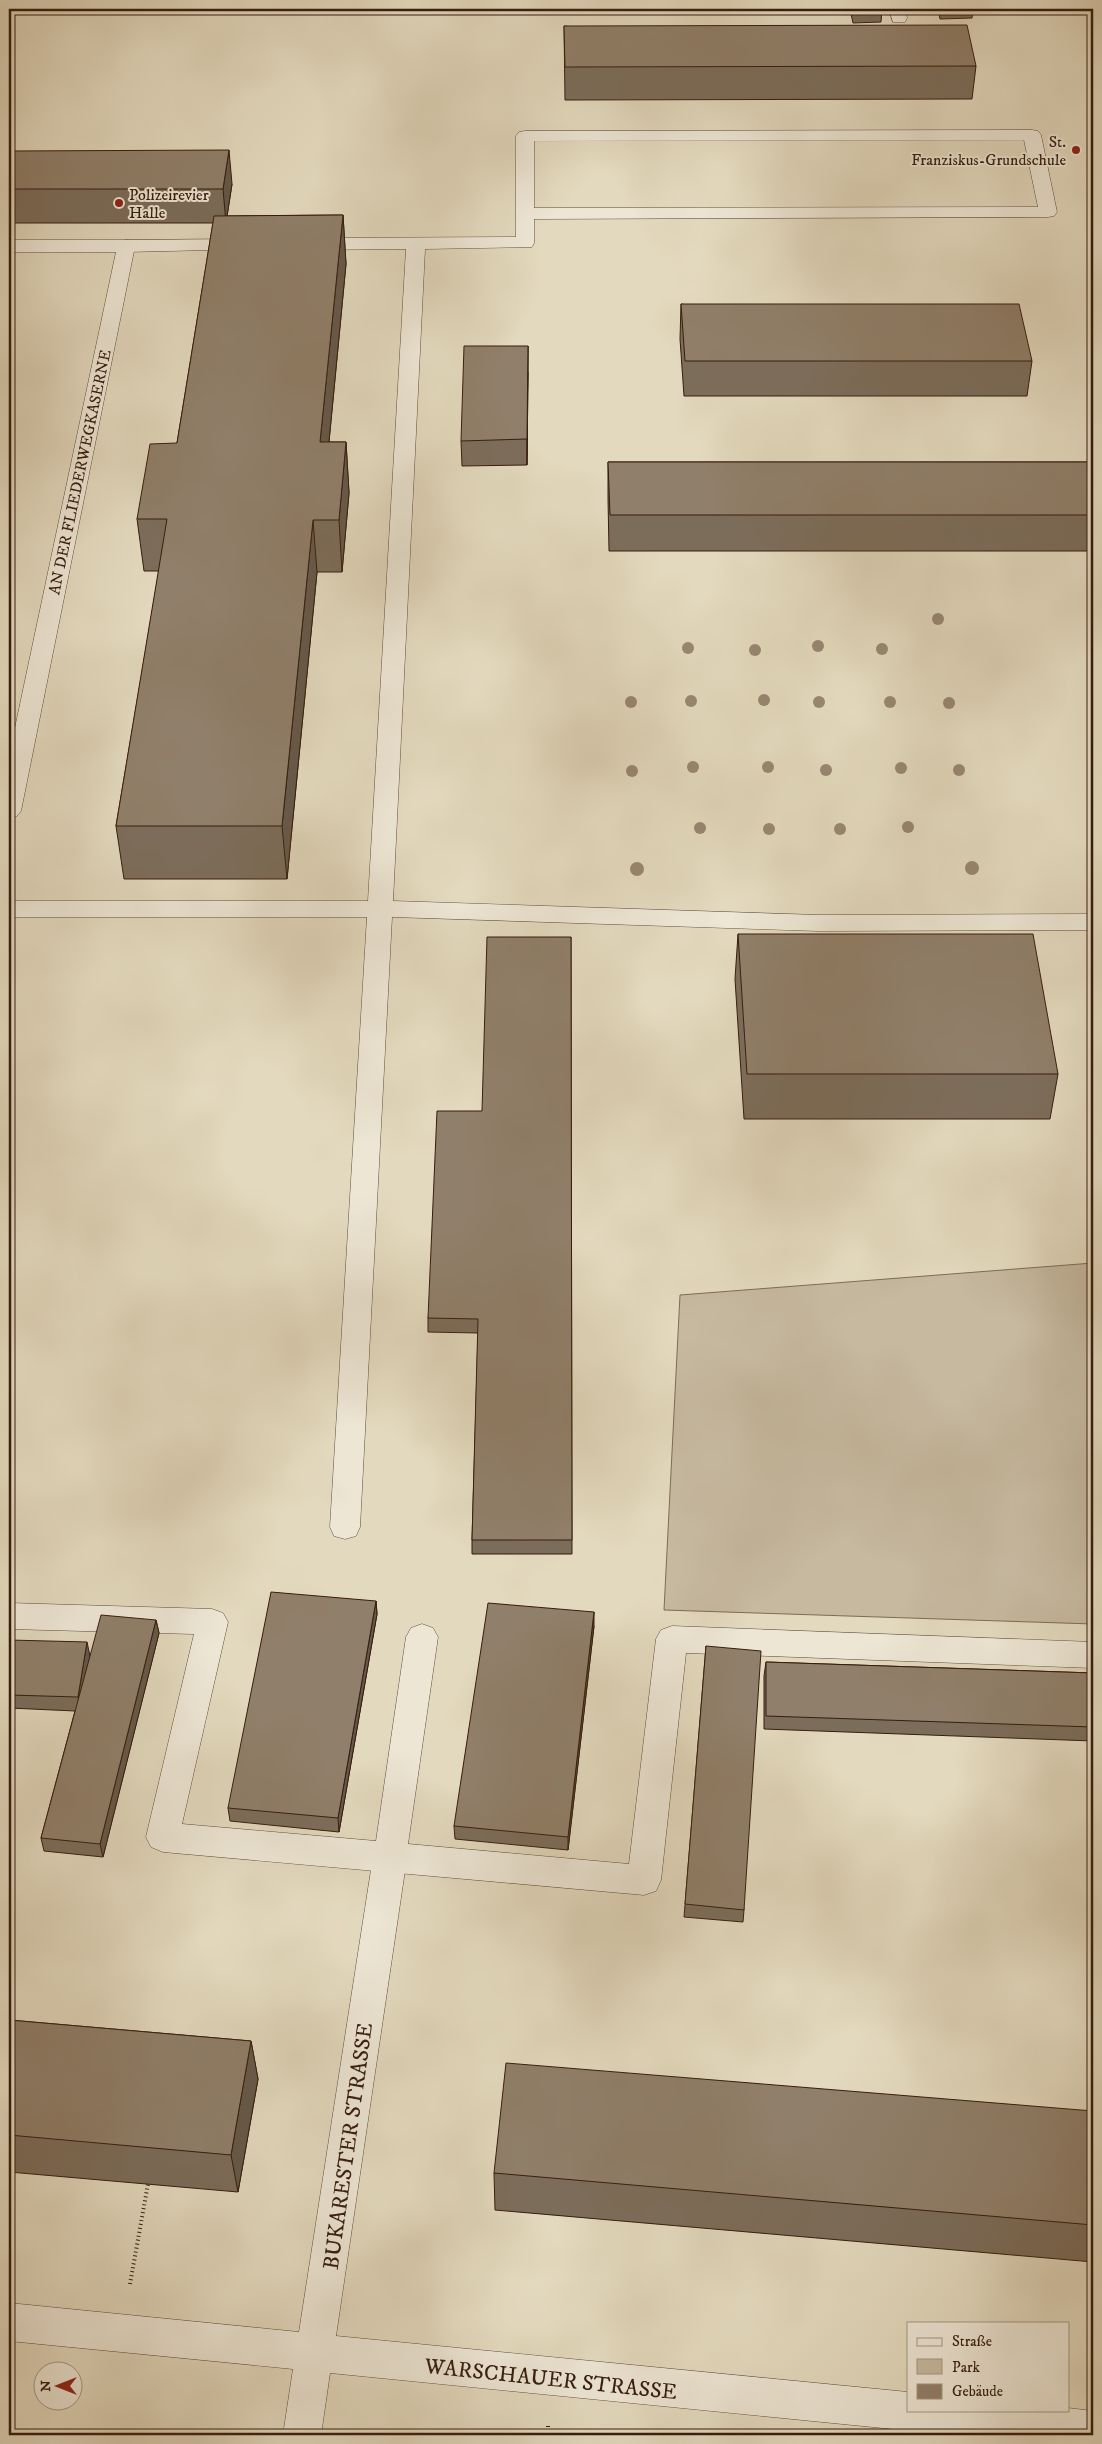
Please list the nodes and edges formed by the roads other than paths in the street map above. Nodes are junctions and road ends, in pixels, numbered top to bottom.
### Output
1 (525, 214) junction
2 (416, 243) junction
3 (9, 246) edge
4 (126, 246) junction
5 (9, 811) edge
6 (9, 909) edge
7 (380, 909) junction
8 (1093, 922) edge
9 (345, 1528) dead end
10 (9, 1616) edge
11 (422, 1637) dead end
12 (1093, 1655) edge
13 (390, 1857) junction
14 (9, 2322) edge
15 (315, 2354) junction
16 (907, 2412) edge
17 (909, 2412) edge
18 (1093, 2430) edge
19 (302, 2435) edge

1 - 1 street
1 - 2 street
2 - 4 street
2 - 7 street
3 - 4 street
4 - 5 street, AN DER FLIEDERWEGKASERNE
6 - 7 street
7 - 8 street
7 - 9 street
10 - 13 street
11 - 13 street, BUKARESTER STRASSE
12 - 13 street
13 - 15 street, BUKARESTER STRASSE
14 - 15 street, WARSCHAUER STRASSE
15 - 16 street, WARSCHAUER STRASSE
15 - 19 street, BUKARESTER STRASSE
17 - 18 street, WARSCHAUER STRASSE

